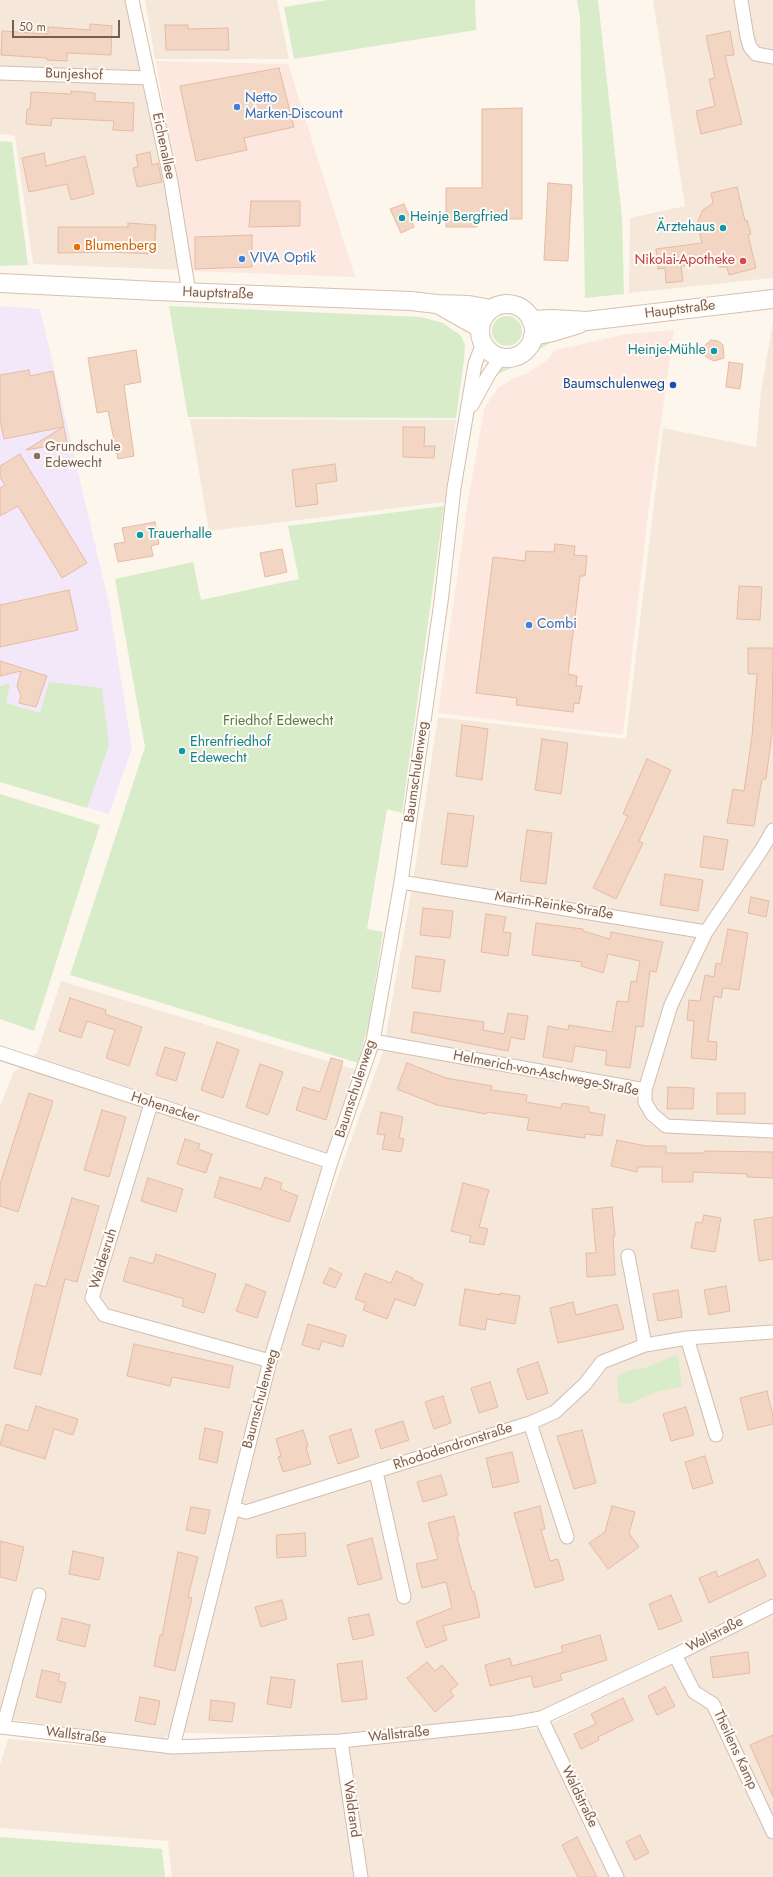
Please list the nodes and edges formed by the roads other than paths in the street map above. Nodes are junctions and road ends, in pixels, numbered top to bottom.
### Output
1 (132, 0) edge
2 (741, 0) edge
3 (773, 57) edge
4 (0, 73) edge
5 (149, 78) junction
6 (0, 283) edge
7 (189, 293) junction
8 (773, 299) edge
9 (437, 304) junction
10 (491, 309) junction
11 (532, 328) junction
12 (481, 335) junction
13 (501, 357) junction
14 (466, 416) junction
15 (773, 830) edge
16 (401, 882) junction
17 (706, 932) junction
18 (373, 1041) junction
19 (0, 1053) edge
20 (645, 1090) junction
21 (151, 1104) junction
22 (773, 1131) edge
23 (331, 1162) junction
24 (628, 1256) dead end
25 (773, 1332) edge
26 (687, 1338) junction
27 (645, 1345) junction
28 (270, 1361) junction
29 (530, 1423) junction
30 (716, 1435) dead end
31 (376, 1472) junction
32 (233, 1508) junction
33 (568, 1537) dead end
34 (39, 1595) dead end
35 (404, 1597) dead end
36 (773, 1606) edge
37 (675, 1655) junction
38 (541, 1718) junction
39 (2, 1727) edge
40 (341, 1740) junction
41 (173, 1747) junction
42 (773, 1832) edge
43 (361, 1877) edge
44 (618, 1877) edge

1 - 5 street, Eichenallee
2 - 3 street
4 - 5 street, Bunjeshof
5 - 7 street, Eichenallee
6 - 7 main road, Hauptstraße
7 - 9 main road, Hauptstraße
8 - 11 main road, Hauptstraße
9 - 10 main road, Hauptstraße
9 - 12 main road, Hauptstraße
10 - 11 main road
10 - 12 main road
11 - 13 main road
12 - 13 main road
12 - 14 street, Baumschulenweg
13 - 14 street, Baumschulenweg
14 - 16 street, Baumschulenweg
15 - 17 street
16 - 17 street, Martin-Reinke-Straße
16 - 18 street, Baumschulenweg
17 - 20 street
18 - 20 street, Helmerich-von-Aschwege-Straße
18 - 23 street, Baumschulenweg
19 - 21 street, Hohenacker
20 - 22 street, Helmerich-von-Aschwege-Straße
21 - 23 street, Hohenacker
21 - 28 street, Waldesruh
23 - 28 street, Baumschulenweg
24 - 27 street
25 - 26 street, Rhododendronstraße
26 - 27 street, Rhododendronstraße
26 - 30 street
27 - 29 street, Rhododendronstraße
28 - 32 street, Baumschulenweg
29 - 31 street, Rhododendronstraße
29 - 33 street, Rhododendronstraße
31 - 32 street, Rhododendronstraße
31 - 35 street, Rhododendronstraße
32 - 41 street, Baumschulenweg
34 - 39 street
36 - 37 street, Wallstraße
37 - 38 street, Wallstraße
37 - 42 street, Theilens Kamp
38 - 40 street, Wallstraße
38 - 44 street, Waldstraße
39 - 41 street, Wallstraße
40 - 41 street, Wallstraße
40 - 43 street, Waldrand

